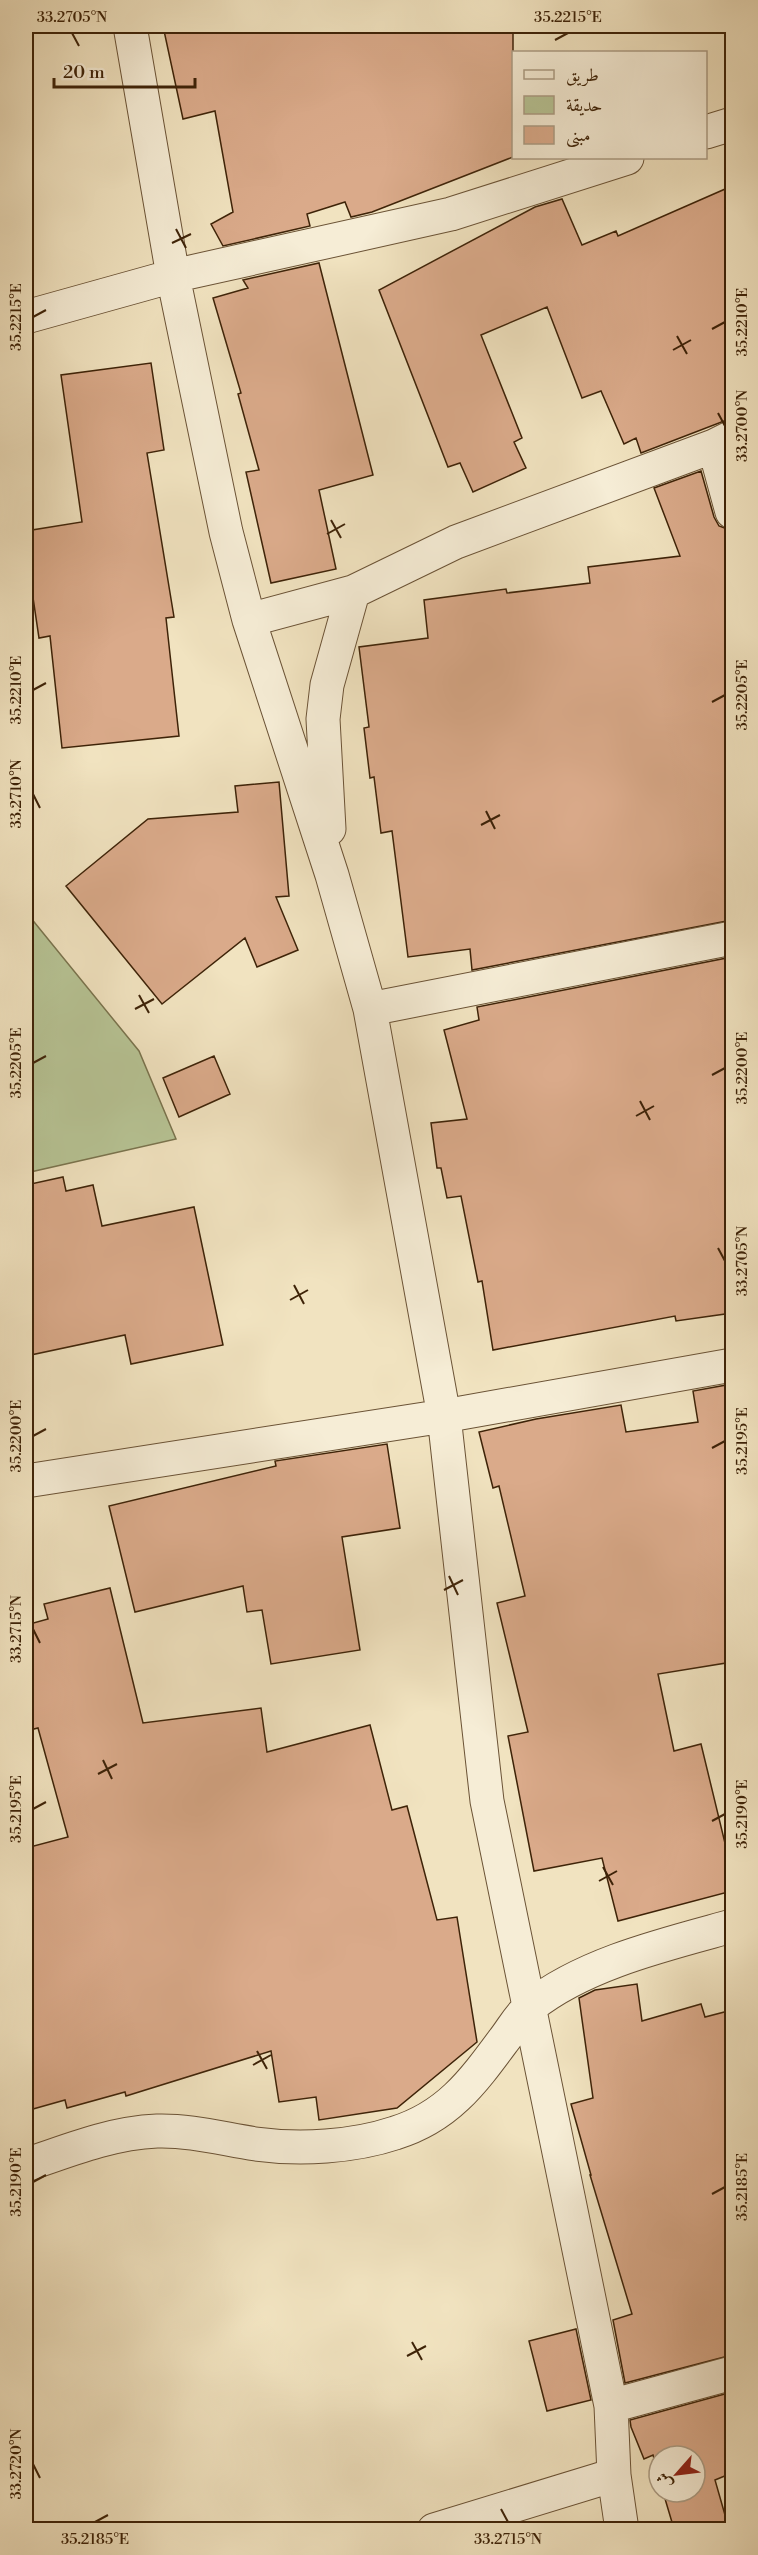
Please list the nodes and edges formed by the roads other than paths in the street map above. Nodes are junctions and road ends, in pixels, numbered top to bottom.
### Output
1 (130, 26) edge
2 (732, 124) edge
3 (707, 131) edge
4 (624, 159) edge
5 (173, 276) junction
6 (26, 317) edge
7 (723, 442) edge
8 (732, 512) edge
9 (353, 592) junction
10 (249, 620) junction
11 (332, 875) junction
12 (732, 938) edge
13 (370, 1009) junction
14 (732, 1365) edge
15 (444, 1416) junction
16 (26, 1481) edge
17 (732, 1926) edge
18 (529, 2007) junction
19 (26, 2164) edge
20 (732, 2373) edge
21 (611, 2406) junction
22 (614, 2475) junction
23 (434, 2529) edge
24 (622, 2529) edge

1 - 5 street
2 - 3 street
4 - 5 street
5 - 6 street
5 - 10 street
7 - 8 street
7 - 9 street
9 - 10 street
9 - 11 street
10 - 11 street
11 - 13 street
12 - 13 street
13 - 15 street
14 - 15 street
15 - 16 street
15 - 18 street
17 - 18 street
18 - 19 street
18 - 21 street
20 - 21 street
21 - 22 street
22 - 23 street
22 - 24 street

